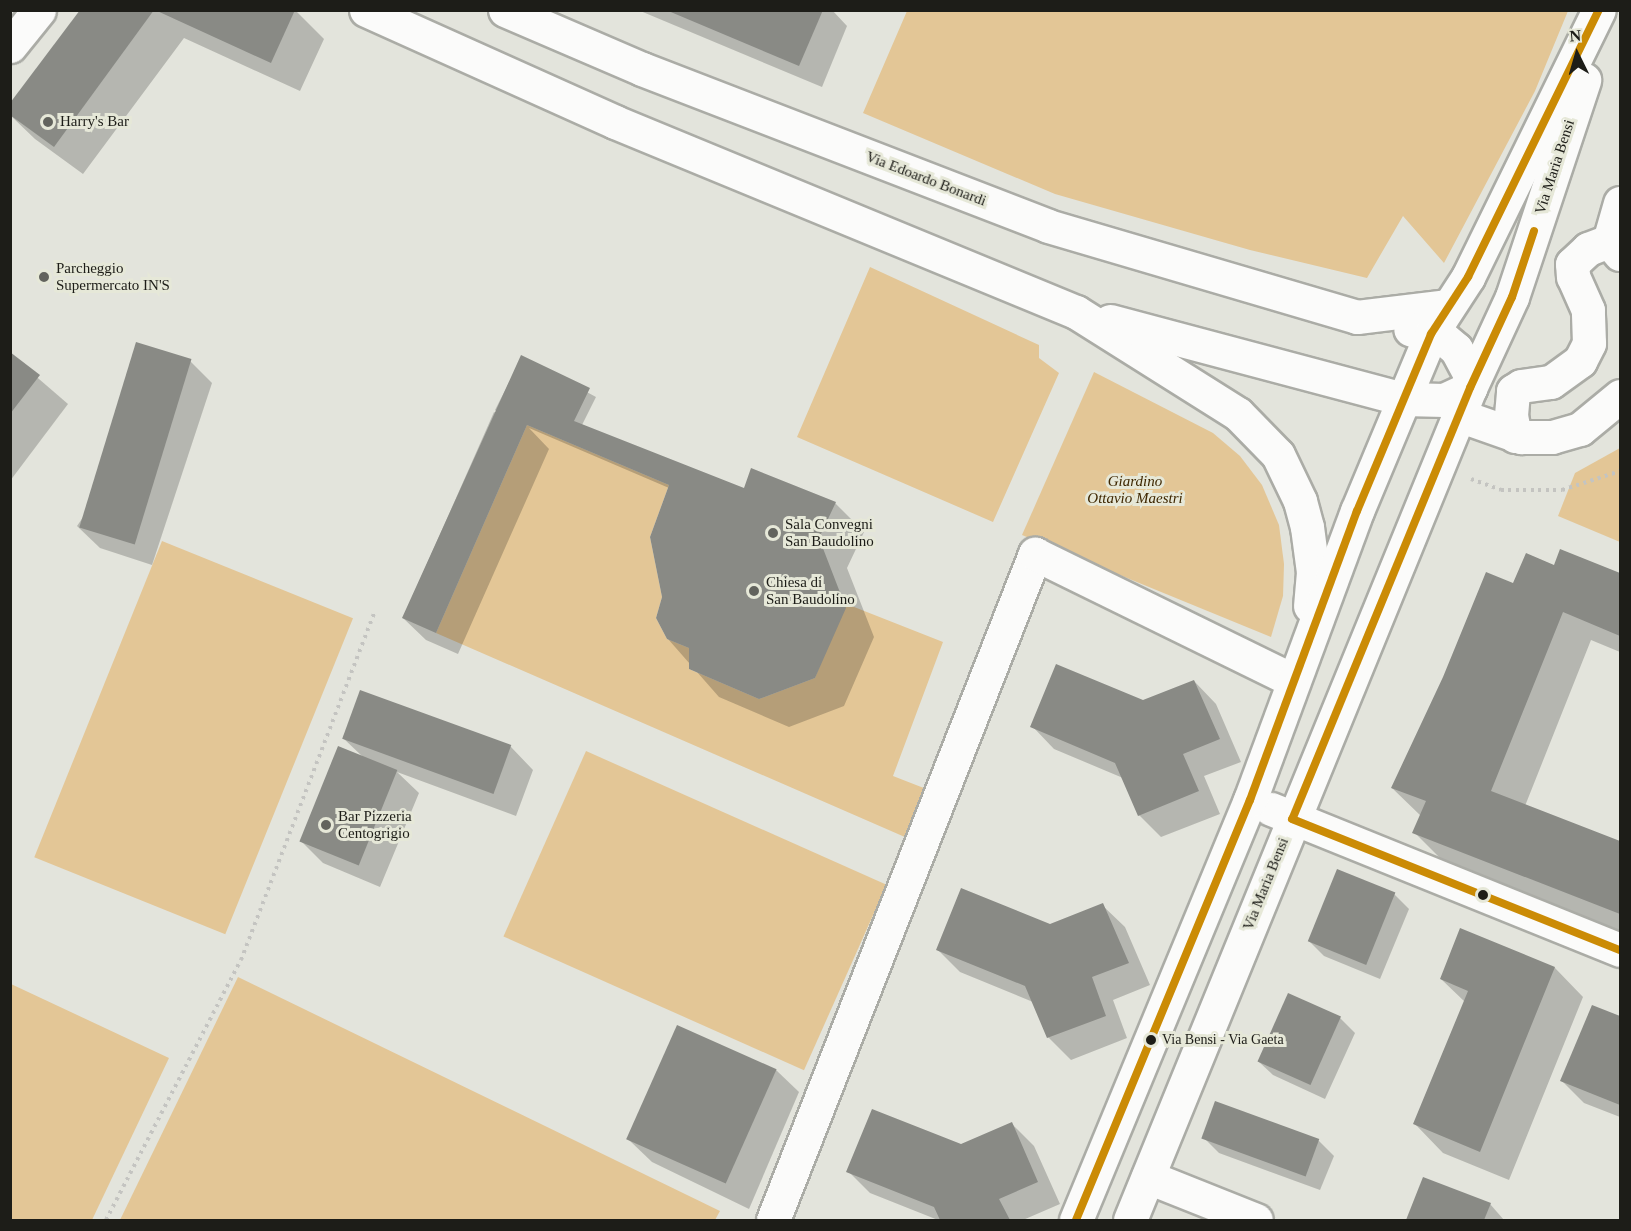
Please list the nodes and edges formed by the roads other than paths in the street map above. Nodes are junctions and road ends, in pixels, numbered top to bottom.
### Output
1 (39, 10) edge
2 (366, 10) edge
3 (505, 10) edge
4 (1599, 10) edge
5 (1607, 10) edge
6 (10, 46) edge
7 (1620, 203) edge
8 (1615, 248) edge
9 (1448, 306) junction
10 (1076, 312) junction
11 (1357, 317) junction
12 (1431, 334) junction
13 (1620, 396) edge
14 (1404, 399) junction
15 (1466, 402) junction
16 (1515, 436) junction
17 (1292, 680) junction
18 (1250, 800) junction
19 (1292, 819) junction
20 (1620, 950) edge
21 (1148, 1177) junction
22 (773, 1221) edge
23 (1076, 1221) edge
24 (1130, 1221) edge
25 (1256, 1221) edge

1 - 6 street
2 - 10 street
3 - 11 street, Via Edoardo Bonardi
4 - 9 street, Via Maria Bensi
5 - 15 street, Via Maria Bensi
7 - 8 street
8 - 16 street
9 - 11 street, Via Edoardo Bonardi
9 - 12 street, Via Maria Bensi
10 - 14 street
10 - 17 street
11 - 12 street, Via Edoardo Bonardi
12 - 14 street, Via Maria Bensi
12 - 15 street, Via Edoardo Bonardi
13 - 16 street
14 - 15 street
14 - 17 street, Via Maria Bensi
15 - 16 street
15 - 19 street, Via Maria Bensi
17 - 18 street, Via Maria Bensi
17 - 22 street
18 - 19 street
18 - 23 street, Via Maria Bensi
19 - 20 street
19 - 21 street, Via Maria Bensi
21 - 24 street, Via Maria Bensi
21 - 25 street

